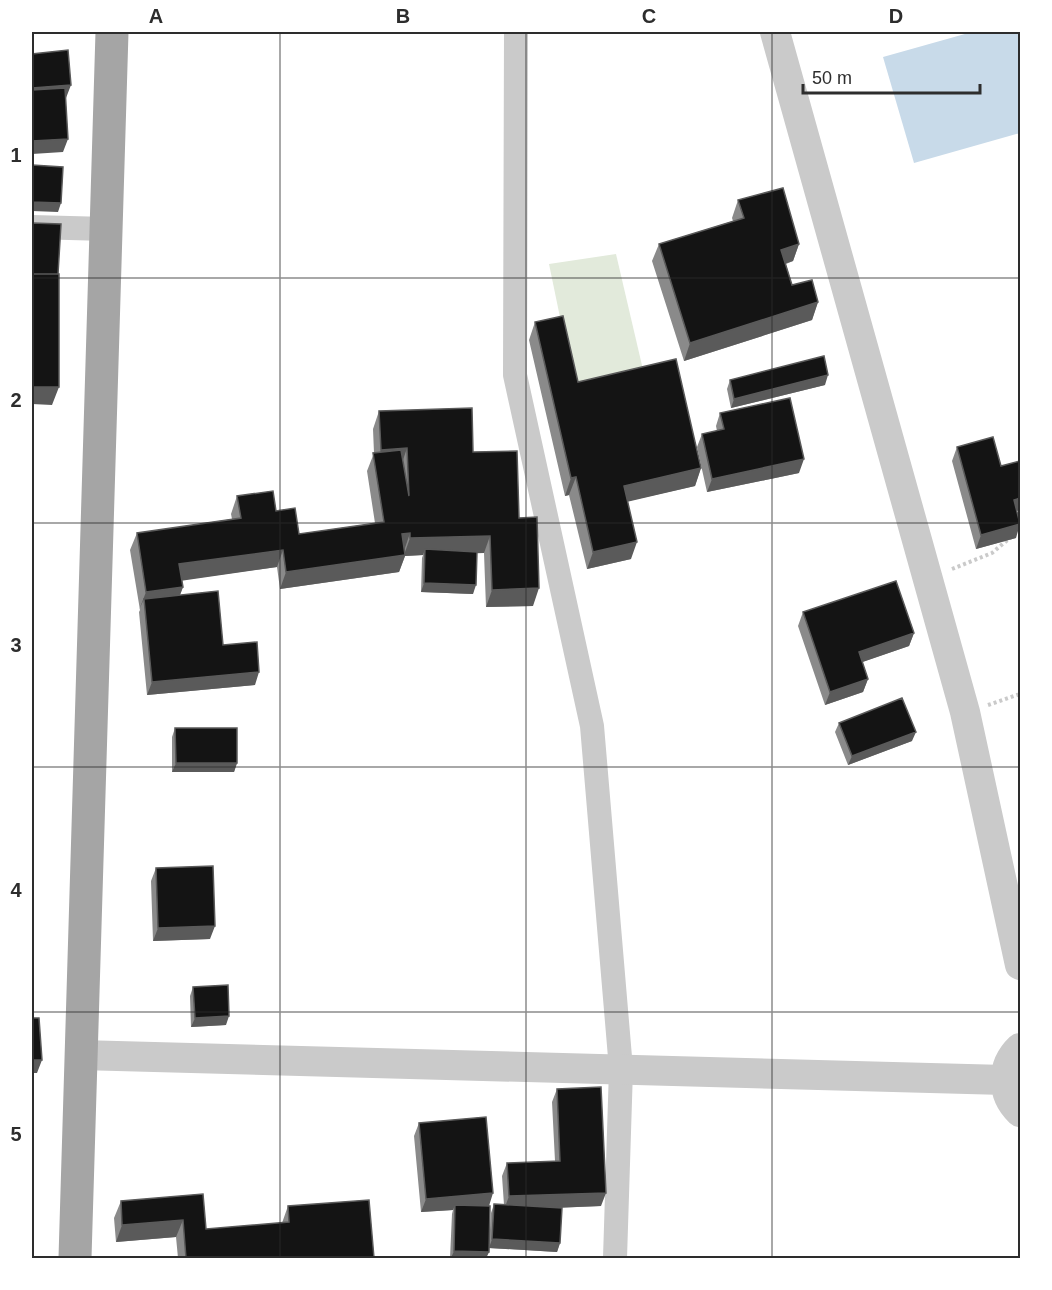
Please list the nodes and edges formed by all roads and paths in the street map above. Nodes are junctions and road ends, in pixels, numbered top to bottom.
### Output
1 (112, 32) edge
2 (516, 32) edge
3 (774, 32) edge
4 (32, 227) edge
5 (107, 229) junction
6 (1014, 535) edge
7 (927, 577) junction
8 (1020, 966) edge
9 (1020, 1048) edge
10 (80, 1055) junction
11 (621, 1069) junction
12 (1005, 1080) junction
13 (1020, 1112) edge
14 (75, 1258) edge
15 (615, 1258) edge

1 - 5 main road
2 - 11 street
3 - 7 street
4 - 5 street
5 - 10 main road
6 - 7 path
7 - 8 street
9 - 12 street
10 - 11 street
10 - 14 main road
11 - 12 street
11 - 15 street
12 - 13 street

